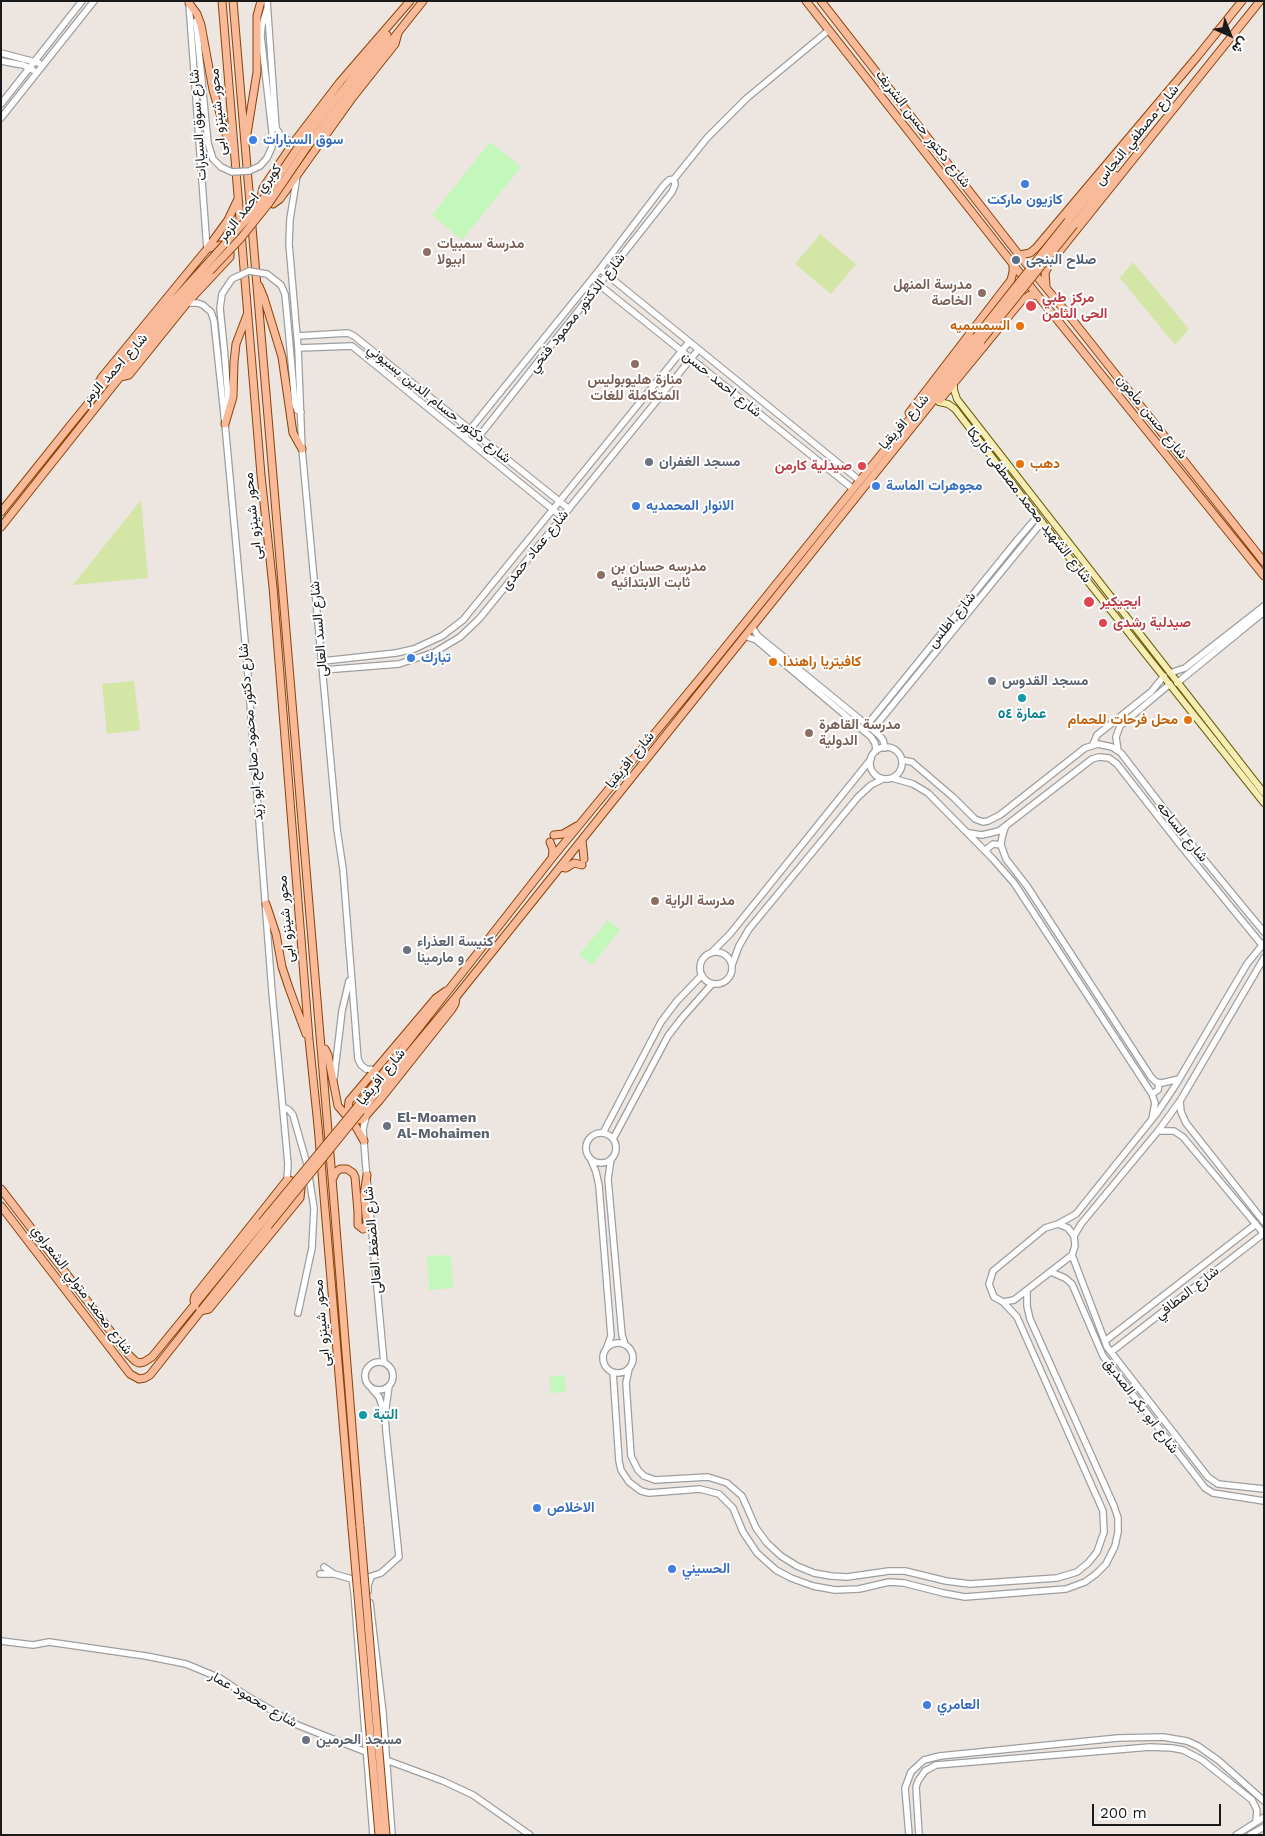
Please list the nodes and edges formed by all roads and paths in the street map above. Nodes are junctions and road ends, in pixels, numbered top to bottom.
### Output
1 (82, 1) edge
2 (94, 1) edge
3 (222, 1) edge
4 (233, 1) edge
5 (261, 1) edge
6 (412, 1) edge
7 (423, 1) edge
8 (806, 1) edge
9 (820, 1) edge
10 (1242, 1) edge
11 (1260, 1) edge
12 (189, 4) edge
13 (267, 4) edge
14 (829, 30) junction
15 (398, 33) junction
16 (1, 53) edge
17 (1, 61) edge
18 (36, 61) junction
19 (43, 65) junction
20 (30, 68) junction
21 (37, 72) junction
22 (1, 104) edge
23 (1152, 111) junction
24 (1, 118) edge
25 (300, 144) junction
26 (1146, 144) junction
27 (246, 146) junction
28 (234, 150) junction
29 (297, 175) junction
30 (674, 179) junction
31 (238, 198) junction
32 (1071, 223) junction
33 (1044, 239) junction
34 (207, 249) junction
35 (1057, 254) junction
36 (1019, 255) junction
37 (1013, 264) junction
38 (1028, 265) junction
39 (208, 269) junction
40 (600, 269) junction
41 (1020, 273) junction
42 (607, 275) junction
43 (1038, 277) junction
44 (592, 279) junction
45 (257, 283) junction
46 (1029, 284) junction
47 (599, 285) junction
48 (1047, 288) junction
49 (1000, 294) junction
50 (1038, 296) junction
51 (187, 303) junction
52 (1015, 308) junction
53 (248, 312) junction
54 (297, 336) junction
55 (979, 339) junction
56 (690, 342) junction
57 (298, 348) junction
58 (698, 350) junction
59 (682, 352) junction
60 (691, 359) junction
61 (120, 377) junction
62 (954, 383) junction
63 (100, 388) junction
64 (957, 399) junction
65 (939, 402) junction
66 (950, 405) junction
67 (301, 412) junction
68 (910, 419) junction
69 (225, 422) junction
70 (912, 427) junction
71 (471, 429) junction
72 (479, 436) junction
73 (464, 437) junction
74 (472, 444) junction
75 (302, 449) junction
76 (859, 480) junction
77 (852, 488) junction
78 (560, 502) junction
79 (569, 509) junction
80 (553, 510) junction
81 (1, 512) edge
82 (562, 517) junction
83 (1040, 520) junction
84 (1, 527) edge
85 (1264, 562) edge
86 (1264, 576) edge
87 (1100, 580) junction
88 (1092, 587) junction
89 (1108, 590) junction
90 (1100, 596) junction
91 (1264, 606) edge
92 (1264, 612) edge
93 (752, 627) junction
94 (744, 636) junction
95 (759, 639) junction
96 (322, 661) junction
97 (323, 670) junction
98 (1186, 671) junction
99 (1167, 675) junction
100 (1174, 684) junction
101 (1156, 692) junction
102 (867, 725) junction
103 (873, 730) junction
104 (1093, 744) junction
105 (886, 748) junction
106 (876, 751) junction
107 (1118, 751) junction
108 (871, 759) junction
109 (902, 760) junction
110 (892, 778) junction
111 (884, 779) junction
112 (1264, 793) edge
113 (1264, 803) edge
114 (580, 825) junction
115 (1006, 826) junction
116 (966, 832) junction
117 (582, 840) junction
118 (1188, 840) junction
119 (1001, 845) junction
120 (1181, 846) junction
121 (1195, 848) junction
122 (986, 852) junction
123 (1188, 854) junction
124 (552, 858) junction
125 (560, 867) junction
126 (266, 904) junction
127 (1264, 932) edge
128 (1256, 938) junction
129 (1263, 944) edge
130 (711, 953) junction
131 (1264, 958) edge
132 (732, 965) junction
133 (702, 975) junction
134 (350, 977) junction
135 (712, 984) junction
136 (448, 991) junction
137 (456, 997) junction
138 (309, 1039) junction
139 (321, 1048) junction
140 (376, 1070) junction
141 (1179, 1079) junction
142 (1159, 1083) junction
143 (333, 1085) junction
144 (1152, 1094) junction
145 (1180, 1101) junction
146 (283, 1107) junction
147 (366, 1117) junction
148 (1152, 1119) junction
149 (1188, 1126) junction
150 (1158, 1131) junction
151 (603, 1133) junction
152 (1180, 1134) junction
153 (613, 1139) junction
154 (364, 1141) junction
155 (611, 1159) junction
156 (592, 1160) junction
157 (367, 1175) junction
158 (332, 1178) junction
159 (288, 1180) junction
160 (1, 1189) edge
161 (1, 1206) edge
162 (1263, 1219) edge
163 (1058, 1224) junction
164 (1256, 1224) junction
165 (1244, 1234) junction
166 (1264, 1234) edge
167 (1074, 1236) junction
168 (1251, 1244) junction
169 (1072, 1255) junction
170 (1051, 1272) junction
171 (1027, 1291) junction
172 (1003, 1302) junction
173 (198, 1309) junction
174 (298, 1313) dead end
175 (1101, 1331) junction
176 (1116, 1333) junction
177 (1093, 1334) junction
178 (1105, 1341) junction
179 (1124, 1342) junction
180 (624, 1344) junction
181 (607, 1347) junction
182 (1111, 1352) junction
183 (384, 1363) junction
184 (629, 1369) junction
185 (613, 1372) junction
186 (389, 1386) junction
187 (370, 1387) junction
188 (385, 1414) junction
189 (1219, 1484) junction
190 (1264, 1489) edge
191 (1218, 1494) junction
192 (1264, 1501) edge
193 (356, 1528) junction
194 (324, 1567) dead end
195 (320, 1574) dead end
196 (334, 1574) junction
197 (371, 1577) junction
198 (352, 1579) junction
199 (370, 1608) junction
200 (355, 1609) junction
201 (1, 1641) edge
202 (366, 1752) junction
203 (386, 1760) junction
204 (1250, 1794) junction
205 (1264, 1801) edge
206 (1264, 1817) edge
207 (1256, 1821) junction
208 (1264, 1827) edge
209 (373, 1835) edge
210 (379, 1835) edge
211 (386, 1835) edge
212 (392, 1835) edge
213 (530, 1835) edge
214 (908, 1835) edge
215 (919, 1835) edge
216 (1236, 1835) edge
217 (1250, 1835) edge

1 - 18 street
2 - 19 street
3 - 28 main road, محور شينزو ابى
4 - 27 main road, محور شينزو ابى
5 - 27 main road
6 - 25 main road
7 - 15 main road
8 - 14 main road, شارع دكتور حسن الشريف
9 - 36 main road, شارع دكتور حسن الشريف
10 - 23 main road, شارع مصطفي النحاس
11 - 26 main road, شارع مصطفي النحاس
12 - 13 street, bridge
12 - 28 main road
12 - 34 street, شارع سوق السيارات
13 - 25 street
14 - 30 street, شارع الدكتور محمود فتحي
14 - 37 main road, شارع دكتور حسن الشريف
15 - 25 main road
15 - 29 main road
16 - 18 street
17 - 20 street
18 - 19 street
18 - 20 street
19 - 21 street
20 - 21 street
20 - 22 street
21 - 24 street
23 - 32 main road
23 - 33 main road, شارع مصطفي النحاس
25 - 29 main road
25 - 39 main road, كوبري احمد الزمر, bridge
26 - 32 main road
26 - 35 main road, شارع مصطفي النحاس
27 - 45 main road, محور شينزو ابى
28 - 31 main road, محور شينزو ابى
29 - 54 street, شارع السد العالى
30 - 40 street, شارع الدكتور محمود فتحي
30 - 42 street, شارع الدكتور محمود فتحي
31 - 34 main road, شارع احمد الزمر
31 - 53 main road, محور شينزو ابى
32 - 55 main road, bridge
33 - 35 main road
33 - 36 main road, شارع مصطفي النحاس
34 - 51 main road, شارع احمد الزمر
34 - 63 main road, شارع احمد الزمر
35 - 48 main road, شارع مصطفي النحاس
36 - 38 main road, شارع دكتور حسن الشريف
37 - 41 main road, شارع دكتور حسن الشريف
37 - 49 main road, شارع افريقيا
38 - 41 main road
38 - 43 main road, شارع حسن مأمون
39 - 61 main road
39 - 63 main road
40 - 42 street, شارع احمد حسن
40 - 44 street, شارع الدكتور محمود فتحي
41 - 46 main road, شارع حسن مأمون
42 - 47 street, شارع الدكتور محمود فتحي
42 - 56 street, شارع احمد حسن
43 - 46 main road
43 - 48 main road, شارع حسن مأمون
44 - 47 street, شارع احمد حسن
44 - 71 street, شارع الدكتور محمود فتحي
45 - 75 main road
45 - 139 main road, محور شينزو ابى
46 - 50 main road, شارع حسن مأمون
47 - 59 street, شارع احمد حسن
47 - 72 street, شارع الدكتور محمود فتحي
48 - 85 main road, شارع حسن مأمون
49 - 52 main road
49 - 68 main road, شارع افريقيا
50 - 52 main road, شارع افريقيا
50 - 86 main road, شارع حسن مأمون
51 - 61 main road, شارع احمد الزمر
51 - 69 street, شارع دكتور محمود صالح ابو زيد
52 - 62 main road, شارع افريقيا
53 - 69 main road
53 - 138 main road, محور شينزو ابى
54 - 57 street, شارع السد العالى
54 - 71 street, شارع دكتور حسام الدين بسيوني
55 - 68 main road
55 - 70 main road
56 - 58 street, شارع احمد حسن
56 - 59 street, شارع عماد حمدى
57 - 67 street, شارع السد العالى
57 - 73 street, شارع دكتور حسام الدين بسيوني
58 - 60 street, شارع عماد حمدى
58 - 76 street, شارع احمد حسن
59 - 60 street, شارع احمد حسن
59 - 78 street, شارع عماد حمدى
60 - 77 street, شارع احمد حسن
60 - 79 street, شارع عماد حمدى
61 - 84 main road, شارع احمد الزمر
62 - 64 main road, شارع الشهيد محمد مصطفى كاريكا
62 - 65 main road, شارع افريقيا
63 - 81 main road, شارع احمد الزمر
64 - 66 main road
64 - 87 main road, شارع الشهيد محمد مصطفى كاريكا
65 - 66 main road
65 - 70 main road, شارع افريقيا
66 - 83 main road, شارع الشهيد محمد مصطفى كاريكا
67 - 69 street, bridge
67 - 75 street, شارع السد العالى
68 - 76 main road, شارع افريقيا
69 - 126 street, شارع دكتور محمود صالح ابو زيد
70 - 93 main road, شارع افريقيا
71 - 72 street, شارع دكتور حسام الدين بسيوني
71 - 73 street, شارع الدكتور محمود فتحي
72 - 74 street, شارع الدكتور محمود فتحي
72 - 78 street, شارع دكتور حسام الدين بسيوني
73 - 74 street, شارع دكتور حسام الدين بسيوني
74 - 80 street, شارع دكتور حسام الدين بسيوني
75 - 96 street, شارع السد العالى
76 - 77 main road, شارع افريقيا
77 - 114 main road, شارع افريقيا
78 - 79 street, شارع دكتور حسام الدين بسيوني
78 - 80 street, شارع عماد حمدى
79 - 82 street, شارع عماد حمدى
80 - 82 street, شارع دكتور حسام الدين بسيوني
80 - 96 street, شارع عماد حمدى
82 - 97 street, شارع عماد حمدى
83 - 88 main road, شارع الشهيد محمد مصطفى كاريكا
83 - 102 street, شارع اطلس
83 - 103 street, شارع اطلس
87 - 88 main road
87 - 89 main road, شارع الشهيد محمد مصطفى كاريكا
88 - 90 main road, شارع الشهيد محمد مصطفى كاريكا
89 - 90 main road
89 - 99 main road, شارع الشهيد محمد مصطفى كاريكا
90 - 99 main road, شارع الشهيد محمد مصطفى كاريكا
91 - 98 street
92 - 98 street
93 - 94 main road, شارع افريقيا
93 - 95 street
94 - 95 street
94 - 117 main road, شارع افريقيا
95 - 102 street
95 - 106 street
96 - 97 street, شارع السد العالى
97 - 134 street, شارع السد العالى
98 - 99 street
98 - 100 street
99 - 100 main road, شارع الشهيد محمد مصطفى كاريكا
99 - 101 street
100 - 101 street
100 - 112 main road, شارع الشهيد محمد مصطفى كاريكا
100 - 113 main road, شارع الشهيد محمد مصطفى كاريكا
101 - 104 street
101 - 107 street
102 - 103 street
103 - 105 street
104 - 107 street
104 - 109 street
105 - 106 street
105 - 109 street
106 - 108 street
107 - 118 street, شارع الساحه
108 - 111 street
108 - 130 street
109 - 110 street
110 - 111 street
110 - 116 street
111 - 132 street
114 - 124 main road, شارع افريقيا
114 - 124 main road
115 - 116 street
115 - 119 street
115 - 120 street, شارع الساحه
116 - 122 street
117 - 125 main road, شارع افريقيا
117 - 125 main road
118 - 120 street
118 - 121 street, شارع الساحه
119 - 122 street
119 - 142 street
120 - 123 street, شارع الساحه
121 - 123 street
121 - 127 street, شارع الساحه
122 - 144 street
123 - 128 street, شارع الساحه
124 - 136 main road, شارع افريقيا
125 - 137 main road, شارع افريقيا
126 - 138 main road
126 - 146 street, شارع دكتور محمود صالح ابو زيد
127 - 128 street
128 - 129 street, شارع الساحه
129 - 141 street
130 - 132 street
130 - 133 street
131 - 145 street
132 - 135 street
133 - 135 street
133 - 151 street
134 - 140 street, شارع السد العالى
134 - 143 street
135 - 153 street
136 - 140 main road, شارع افريقيا
136 - 173 main road, bridge
137 - 147 main road, شارع افريقيا
137 - 173 main road, bridge
138 - 193 main road, محور شينزو ابى
139 - 143 main road
139 - 158 main road, محور شينزو ابى
140 - 147 main road, شارع افريقيا
141 - 142 street
141 - 148 street
142 - 144 street
143 - 154 main road
144 - 148 street
145 - 149 street
145 - 150 street
146 - 159 street, شارع دكتور محمود صالح ابو زيد
146 - 174 street
147 - 154 street, شارع الضغط العالى
148 - 163 street
149 - 152 street
149 - 162 street
150 - 152 street
150 - 167 street
151 - 153 street
151 - 156 street
152 - 164 street
153 - 155 street
154 - 157 street, شارع الضغط العالى
155 - 156 street
155 - 180 street
156 - 181 street
157 - 158 main road
157 - 183 street, شارع الضغط العالى
158 - 193 main road, محور شينزو ابى
159 - 173 main road
159 - 173 main road
160 - 173 main road, شارع محمد متولي الشعراوي
161 - 173 main road, شارع محمد متولي الشعراوي
163 - 167 street
163 - 172 street
164 - 165 street, شارع المطافي
164 - 166 street
165 - 168 street
165 - 176 street, شارع المطافي
166 - 168 street, شارع المطافي
167 - 169 street
168 - 179 street, شارع المطافي
169 - 170 street
169 - 175 street, شارع ابو بكر الصديق
170 - 171 street
170 - 177 street, شارع ابو بكر الصديق
171 - 172 street
171 - 185 street
172 - 184 street
175 - 177 street
175 - 178 street, شارع ابو بكر الصديق
176 - 178 street, شارع المطافي
176 - 179 street
177 - 191 street, شارع ابو بكر الصديق
178 - 182 street, شارع ابو بكر الصديق
179 - 182 street, شارع المطافي
180 - 181 street
180 - 184 street
181 - 185 street
182 - 189 street, شارع ابو بكر الصديق
183 - 186 street
183 - 187 street
184 - 185 street
186 - 187 street
186 - 188 street
187 - 188 street
188 - 197 street
189 - 190 street
189 - 191 street
191 - 192 street, شارع ابو بكر الصديق
193 - 210 main road, محور شينزو ابى, bridge
193 - 211 main road, محور شينزو ابى, bridge
194 - 196 street
195 - 196 street
196 - 198 street
197 - 198 street
197 - 199 street
198 - 200 street
199 - 200 street
199 - 203 street
200 - 202 street
201 - 202 street, شارع محمود عمار
202 - 209 street
203 - 212 street
203 - 213 street
204 - 205 street
204 - 207 street
204 - 214 street
204 - 215 street
206 - 207 street
207 - 216 street
208 - 217 street

